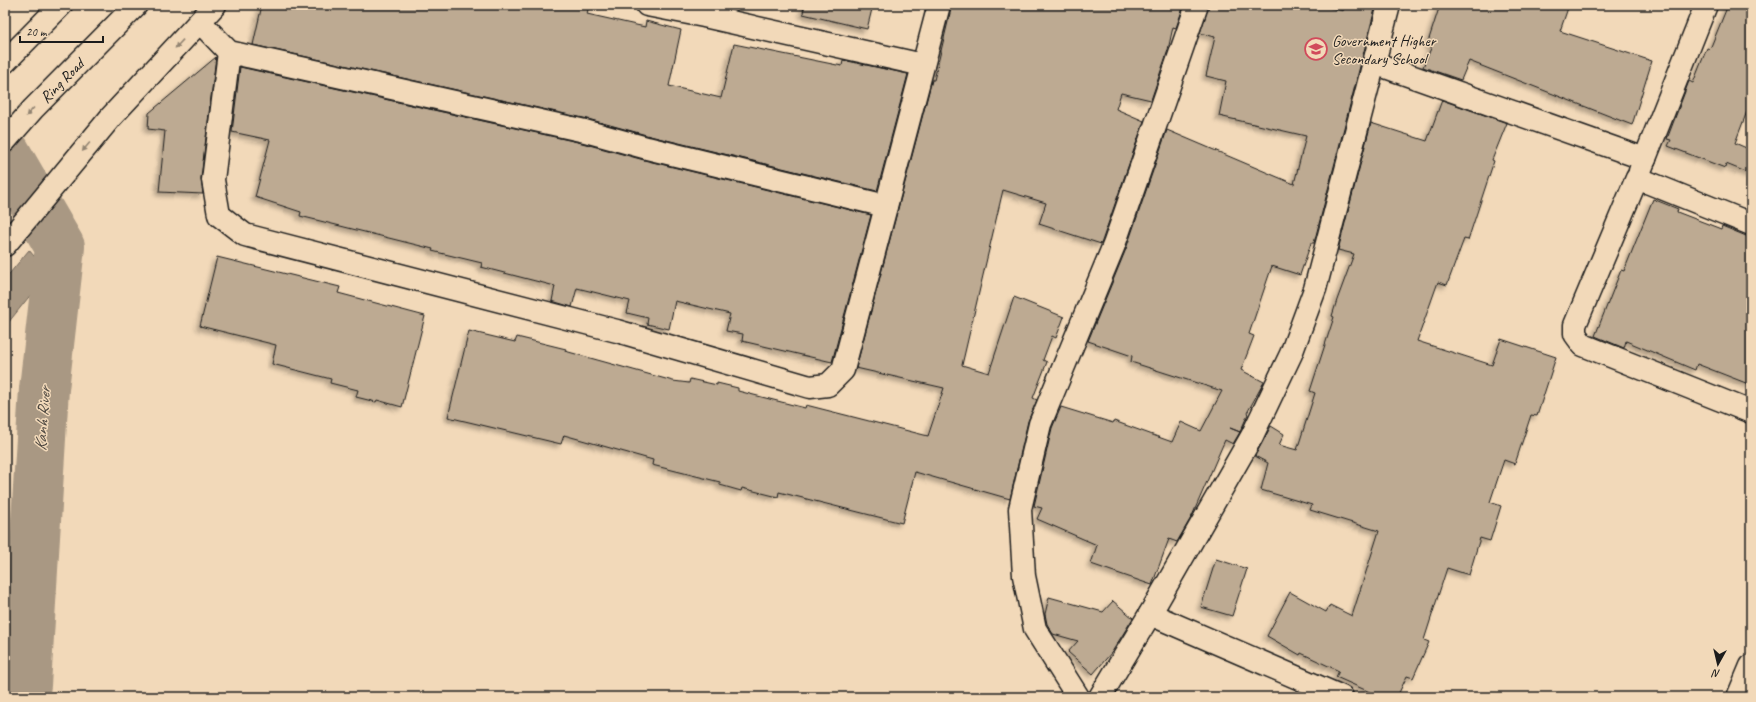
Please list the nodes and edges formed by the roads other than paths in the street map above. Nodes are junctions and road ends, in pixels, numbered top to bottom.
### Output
1 (61, 5) edge
2 (136, 5) edge
3 (215, 5) edge
4 (647, 5) edge
5 (939, 5) edge
6 (1197, 5) edge
7 (1389, 5) edge
8 (1706, 5) edge
9 (200, 22) junction
10 (229, 52) junction
11 (5, 62) edge
12 (1374, 63) junction
13 (923, 65) junction
14 (5, 141) edge
15 (1641, 168) junction
16 (886, 206) junction
17 (1751, 224) edge
18 (5, 245) edge
19 (1751, 412) edge
20 (1150, 614) junction
21 (1751, 666) edge
22 (1078, 697) edge
23 (1100, 697) edge
24 (1342, 697) edge
25 (1738, 697) edge

1 - 11 main road
2 -> 14 main road, Ring Road
3 - 9 main road
4 - 13 main road
5 - 13 main road
6 - 22 main road
7 - 12 main road
8 - 15 main road
9 - 10 main road
9 -> 18 main road
10 - 16 main road
10 - 16 main road
12 - 15 main road
12 - 20 main road
13 - 16 main road
15 - 17 main road
15 - 19 main road
20 - 23 main road
20 - 24 main road
21 - 25 main road

